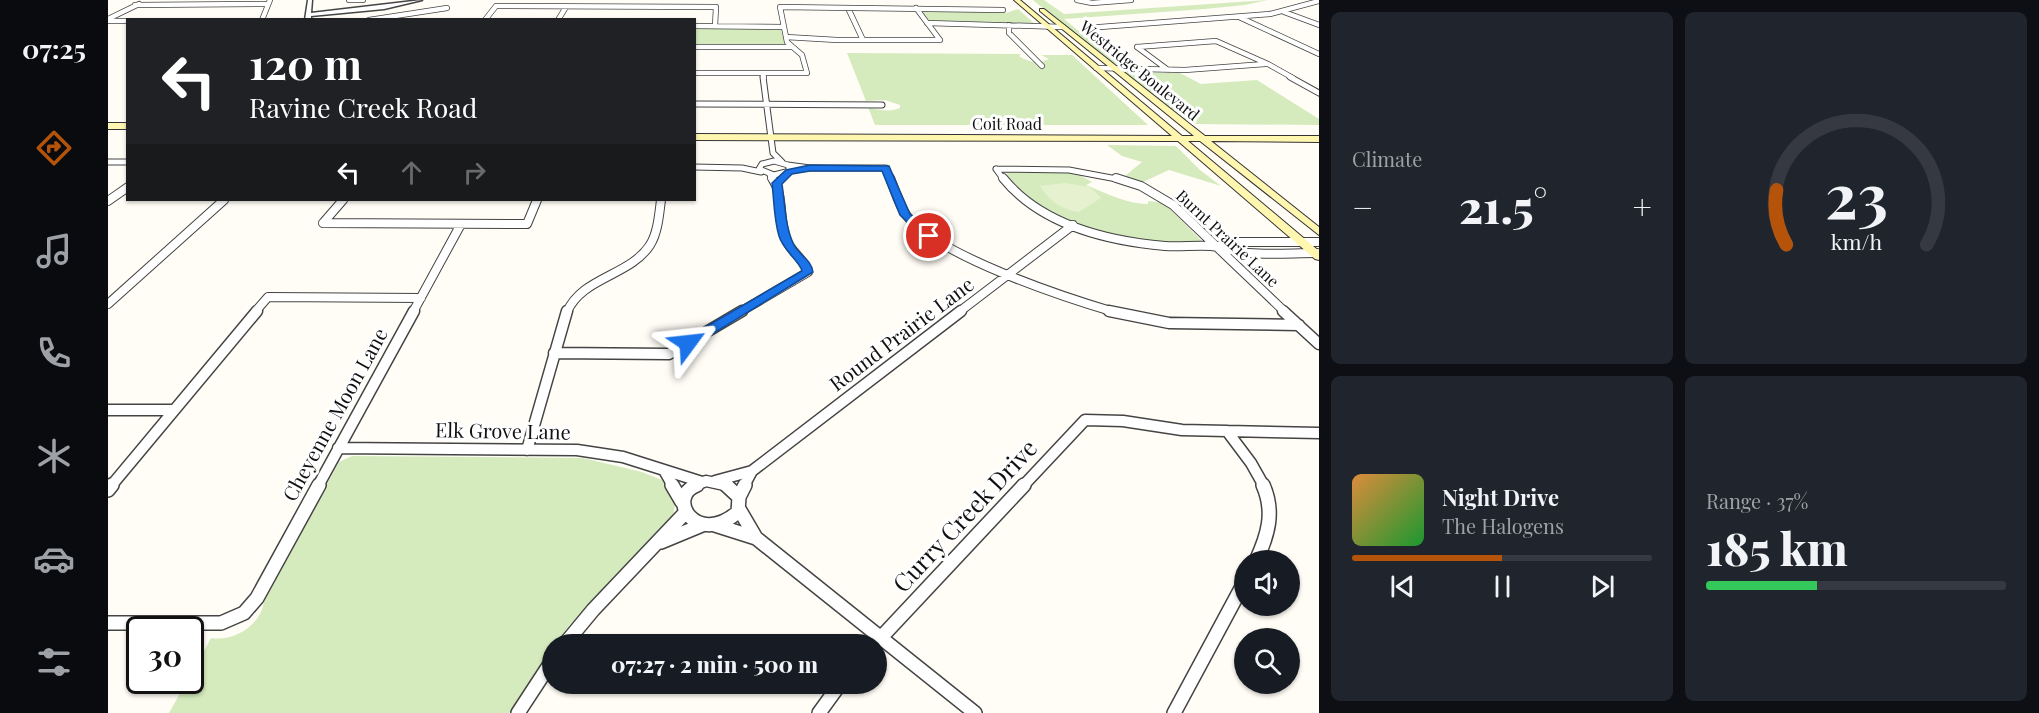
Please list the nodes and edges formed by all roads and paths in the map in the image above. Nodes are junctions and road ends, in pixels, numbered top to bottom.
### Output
1 (147, 0) edge
2 (204, 0) edge
3 (310, 0) edge
4 (349, 0) edge
5 (363, 0) edge
6 (420, 0) edge
7 (599, 0) edge
8 (1017, 0) edge
9 (1131, 0) edge
10 (1079, 1) edge
11 (1318, 1) edge
12 (268, 2) edge
13 (195, 4) junction
14 (135, 5) junction
15 (384, 7) junction
16 (566, 7) junction
17 (595, 7) junction
18 (1038, 7) dead end
19 (447, 8) dead end
20 (848, 8) junction
21 (915, 8) junction
22 (1003, 10) dead end
23 (1284, 12) junction
24 (397, 16) junction
25 (1237, 16) junction
26 (309, 17) edge
27 (263, 18) edge
28 (383, 18) edge
29 (487, 18) edge
30 (559, 18) edge
31 (108, 20) edge
32 (126, 21) edge
33 (927, 23) junction
34 (1009, 25) junction
35 (1319, 25) edge
36 (696, 26) edge
37 (715, 26) junction
38 (784, 27) junction
39 (1048, 27) junction
40 (1063, 27) junction
41 (1087, 28) dead end
42 (786, 37) junction
43 (863, 40) junction
44 (696, 47) edge
45 (791, 47) junction
46 (1319, 54) edge
47 (1268, 64) junction
48 (1042, 66) dead end
49 (1096, 68) junction
50 (1114, 68) junction
51 (1168, 70) junction
52 (696, 73) edge
53 (763, 73) junction
54 (1319, 93) edge
55 (696, 104) edge
56 (767, 104) junction
57 (882, 105) dead end
58 (108, 126) edge
59 (126, 126) edge
60 (696, 129) edge
61 (1169, 130) junction
62 (1190, 130) junction
63 (1319, 130) edge
64 (771, 133) junction
65 (108, 134) edge
66 (126, 134) edge
67 (696, 137) edge
68 (1179, 139) junction
69 (1204, 139) junction
70 (1319, 139) edge
71 (773, 153) junction
72 (108, 162) edge
73 (124, 162) edge
74 (762, 166) junction
75 (696, 167) edge
76 (786, 168) junction
77 (770, 175) junction
78 (777, 183) junction
79 (126, 188) edge
80 (108, 201) edge
81 (223, 201) edge
82 (343, 201) edge
83 (537, 201) edge
84 (661, 201) edge
85 (461, 224) junction
86 (1073, 225) junction
87 (1319, 232) edge
88 (1301, 242) junction
89 (1319, 242) edge
90 (1217, 247) junction
91 (1317, 254) edge
92 (1010, 274) junction
93 (421, 298) junction
94 (108, 304) edge
95 (1299, 325) junction
96 (1319, 344) edge
97 (554, 353) junction
98 (108, 410) edge
99 (174, 410) junction
100 (1227, 431) junction
101 (1319, 433) edge
102 (338, 448) junction
103 (527, 450) junction
104 (752, 471) junction
105 (665, 472) junction
106 (716, 481) junction
107 (702, 482) junction
108 (108, 490) edge
109 (739, 503) junction
110 (683, 507) junction
111 (702, 525) junction
112 (715, 525) junction
113 (756, 538) junction
114 (659, 543) junction
115 (1261, 550) edge
116 (1234, 601) edge
117 (108, 623) edge
118 (573, 634) edge
119 (869, 634) edge
120 (884, 634) edge
121 (887, 648) edge
122 (542, 676) edge
123 (833, 694) edge
124 (518, 713) edge
125 (819, 713) edge
126 (975, 713) edge
127 (1174, 713) edge

1 - 14 street
2 - 13 street
3 - 26 street
4 - 5 street
6 - 15 street
7 - 17 street
8 - 39 main road, Westridge Boulevard
9 - 10 street
11 - 23 street
12 - 13 street
12 - 27 street
13 - 14 street
14 - 31 street
15 - 24 street
15 - 26 street
16 - 17 street
16 - 29 street
16 - 30 street
17 - 37 street
18 - 40 main road, Westridge Boulevard
19 - 24 street
20 - 21 street
20 - 38 street
20 - 43 street
21 - 22 street
21 - 33 street
23 - 25 street
23 - 35 street
24 - 28 street
25 - 41 street
25 - 46 street
31 - 32 street
33 - 34 street
33 - 43 street
34 - 39 street
34 - 48 street
36 - 37 street
37 - 38 street
38 - 42 street
39 - 40 street
39 - 49 main road, Westridge Boulevard
40 - 50 main road, Westridge Boulevard
42 - 43 street
42 - 45 street
44 - 45 street
45 - 53 street
47 - 51 street
47 - 51 street
47 - 54 street
49 - 50 street
49 - 61 main road, Westridge Boulevard
50 - 51 street
50 - 62 main road, Westridge Boulevard
52 - 53 street
53 - 56 street
55 - 56 street
56 - 57 street
56 - 64 street
58 - 59 main road
60 - 64 main road, Coit Road
61 - 62 main road, Coit Road
61 - 64 main road, Coit Road
61 - 68 main road, Westridge Boulevard
62 - 63 main road, Coit Road
62 - 69 main road, Westridge Boulevard
64 - 67 main road, Coit Road
64 - 68 main road, Coit Road
64 - 71 street
65 - 66 main road
68 - 69 main road, Coit Road
68 - 88 main road, Westridge Boulevard
69 - 70 main road, Coit Road
69 - 87 main road, Westridge Boulevard
71 - 74 street
71 - 76 street
72 - 73 street
74 - 75 street
74 - 76 street
74 - 77 street
76 - 77 street
76 - 78 street
76 - 92 street
77 - 78 street
78 - 97 street
79 - 80 street
81 - 94 street
82 - 85 street
83 - 85 street
84 - 97 street
85 - 93 street, Cheyenne Moon Lane
86 - 90 street
86 - 90 street, Burnt Prairie Lane
86 - 92 street, Round Prairie Lane
88 - 89 street
88 - 90 street
88 - 91 main road, Westridge Boulevard
90 - 91 street
90 - 95 street, Burnt Prairie Lane
92 - 95 street
92 - 104 street, Round Prairie Lane
93 - 99 street
93 - 102 street, Cheyenne Moon Lane
95 - 96 street, Burnt Prairie Lane
97 - 103 street
98 - 99 street
99 - 108 street
100 - 101 street
100 - 115 street
100 - 120 street, Curry Creek Drive
102 - 103 street, Elk Grove Lane
102 - 117 street, Cheyenne Moon Lane
103 - 105 street, Elk Grove Lane
104 - 106 street, Round Prairie Lane
104 - 109 street, Round Prairie Lane
105 - 107 street, Elk Grove Lane
105 - 110 street
106 - 107 street
106 - 109 street
107 - 110 street
109 - 112 street
109 - 113 street
110 - 111 street
110 - 114 street
111 - 112 street
111 - 114 street
112 - 113 street
113 - 119 street
114 - 118 street
116 - 127 street
121 - 126 street
122 - 124 street
123 - 125 street

